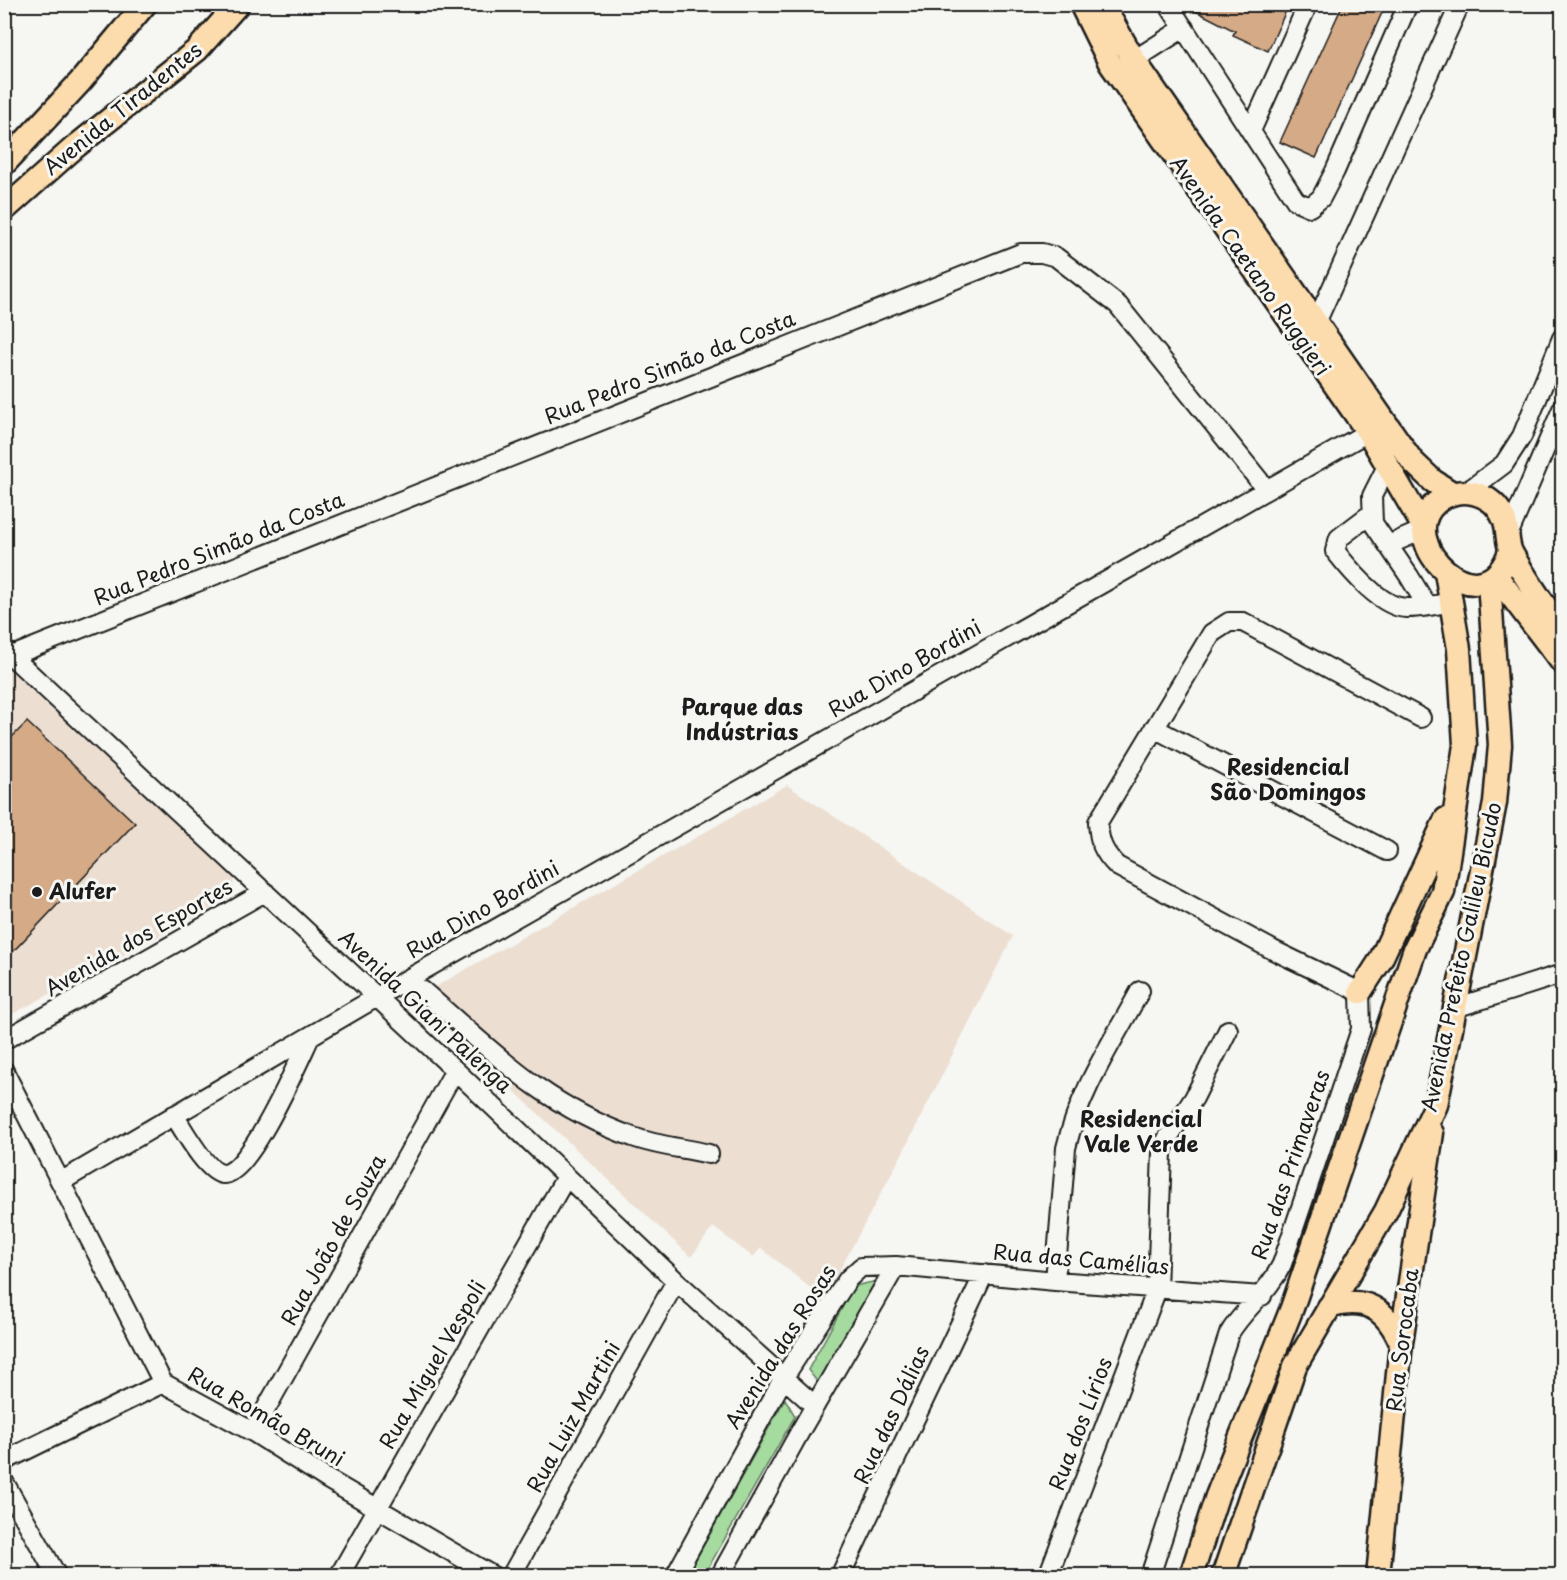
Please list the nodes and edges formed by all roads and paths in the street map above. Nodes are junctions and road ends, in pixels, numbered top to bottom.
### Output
1 (145, 4) edge
2 (238, 4) edge
3 (1081, 4) edge
4 (1102, 4) edge
5 (1168, 4) edge
6 (1308, 4) edge
7 (1408, 4) edge
8 (1460, 4) edge
9 (1184, 28) junction
10 (1134, 60) junction
11 (1251, 131) junction
12 (4, 164) edge
13 (4, 210) edge
14 (1315, 325) junction
15 (1563, 338) edge
16 (1554, 380) edge
17 (1563, 409) edge
18 (1368, 432) junction
19 (1388, 464) junction
20 (1266, 489) junction
21 (1460, 492) junction
22 (1372, 513) junction
23 (1423, 528) junction
24 (1509, 542) junction
25 (1388, 545) junction
26 (1446, 572) junction
27 (1493, 579) junction
28 (1451, 603) junction
29 (1426, 606) junction
30 (1563, 630) edge
31 (8, 653) edge
32 (1563, 662) edge
33 (1421, 718) dead end
34 (1154, 728) junction
35 (1460, 790) junction
36 (1387, 851) dead end
37 (265, 892) junction
38 (1563, 974) edge
39 (406, 980) junction
40 (1140, 991) dead end
41 (1360, 992) junction
42 (376, 998) junction
43 (1455, 1008) junction
44 (1228, 1030) dead end
45 (310, 1037) junction
46 (4, 1040) edge
47 (455, 1070) junction
48 (4, 1071) edge
49 (1436, 1105) junction
50 (174, 1115) junction
51 (709, 1154) dead end
52 (566, 1177) junction
53 (62, 1181) junction
54 (896, 1266) junction
55 (984, 1274) junction
56 (676, 1281) junction
57 (1055, 1281) junction
58 (1157, 1289) junction
59 (1262, 1296) junction
60 (1329, 1307) junction
61 (1401, 1343) junction
62 (784, 1377) junction
63 (163, 1383) junction
64 (815, 1406) junction
65 (253, 1432) junction
66 (4, 1461) edge
67 (4, 1482) edge
68 (378, 1508) junction
69 (57, 1575) edge
70 (339, 1575) edge
71 (493, 1575) edge
72 (511, 1575) edge
73 (675, 1575) edge
74 (720, 1575) edge
75 (840, 1575) edge
76 (1048, 1575) edge
77 (1150, 1575) edge
78 (1191, 1575) edge
79 (1223, 1575) edge
80 (1378, 1575) edge

1 - 12 main road, Avenida Tiradentes
2 - 13 main road, Avenida Tiradentes
3 - 18 main road, Avenida Caetano Ruggieri
4 - 10 main road, Avenida Caetano Ruggieri
5 - 9 street
6 - 11 street
7 - 11 street
8 - 14 street
9 - 10 street
9 - 11 street
10 - 14 main road, Avenida Caetano Ruggieri
14 - 21 main road, Avenida Caetano Ruggieri
15 - 16 street
16 - 21 street
17 - 24 street
18 - 19 main road, Avenida Caetano Ruggieri
18 - 20 street, Rua Dino Bordini
19 - 22 street
19 - 23 main road, Avenida Caetano Ruggieri
20 - 31 street, Rua Pedro Simão da Costa
20 - 39 street, Rua Dino Bordini
21 - 23 main road
21 - 24 main road
22 - 25 street
22 - 29 street
23 - 25 street
23 - 26 main road
24 - 27 main road
24 - 30 main road
25 - 29 street
26 - 27 main road
26 - 28 main road
27 - 32 main road
27 - 43 main road, Avenida Prefeito Galileu Bicudo
28 - 29 street
28 - 35 main road
31 - 37 street, Avenida Giani Palenga
33 - 34 street
34 - 36 street
34 - 41 street
35 - 41 main road
35 - 78 main road
37 - 42 street, Avenida Giani Palenga
37 - 46 street, Avenida dos Esportes
38 - 43 street
39 - 42 street, Rua Dino Bordini
39 - 51 street
40 - 57 street
41 - 59 street, Rua das Primaveras
42 - 45 street, Rua Dino Bordini
42 - 47 street, Avenida Giani Palenga
43 - 49 main road, Avenida Prefeito Galileu Bicudo
44 - 58 street, Rua dos Lírios
45 - 50 street, Rua Dino Bordini
45 - 50 street
47 - 52 street, Avenida Giani Palenga
47 - 65 street, Rua João de Souza
48 - 53 street, Rua Romão Bruni
49 - 60 main road, Avenida Prefeito Galileu Bicudo
49 - 61 main road, Rua Sorocaba
50 - 53 street, Rua Dino Bordini
52 - 56 street, Avenida Giani Palenga
52 - 68 street, Rua Miguel Vespoli
53 - 63 street, Rua Romão Bruni
54 - 55 street, Rua das Camélias
54 - 62 street, Avenida das Rosas
54 - 64 street
55 - 57 street, Rua das Camélias
55 - 75 street, Rua das Dálias
56 - 62 street, Avenida Giani Palenga
56 - 72 street, Rua Luiz Martini
57 - 58 street, Rua das Camélias
58 - 59 street, Rua das Camélias
58 - 76 street, Rua dos Lírios
59 - 77 street, Rua das Primaveras
60 - 61 main road
60 - 79 main road, Avenida Prefeito Galileu Bicudo
61 - 80 main road, Rua Sorocaba
62 - 64 street, Avenida Giani Palenga
62 - 73 street, Avenida das Rosas
63 - 65 street, Rua Romão Bruni
63 - 66 street
64 - 74 street
65 - 68 street, Rua Romão Bruni
67 - 69 street
68 - 70 street, Rua Miguel Vespoli
68 - 71 street, Rua Romão Bruni

